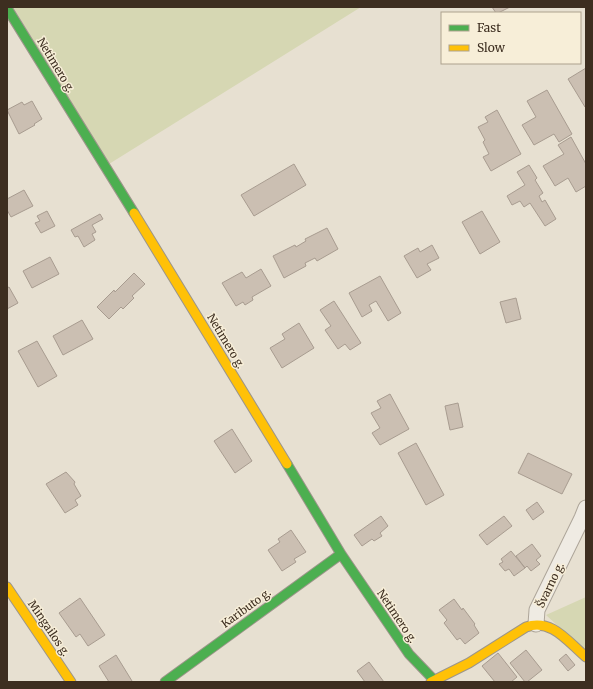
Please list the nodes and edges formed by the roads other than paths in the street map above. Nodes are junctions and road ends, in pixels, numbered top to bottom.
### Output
1 (7, 8) edge
2 (586, 508) edge
3 (341, 554) junction
4 (7, 587) edge
5 (536, 624) junction
6 (586, 658) edge
7 (439, 680) edge
8 (71, 682) edge
9 (165, 682) edge

1 - 3 street, Netimero g.
2 - 5 street, Švarno g.
3 - 7 street, Netimero g.
3 - 9 street, Kaributo g.
4 - 8 street, Mingailos g.
5 - 6 street
5 - 7 street, Švarno g.

